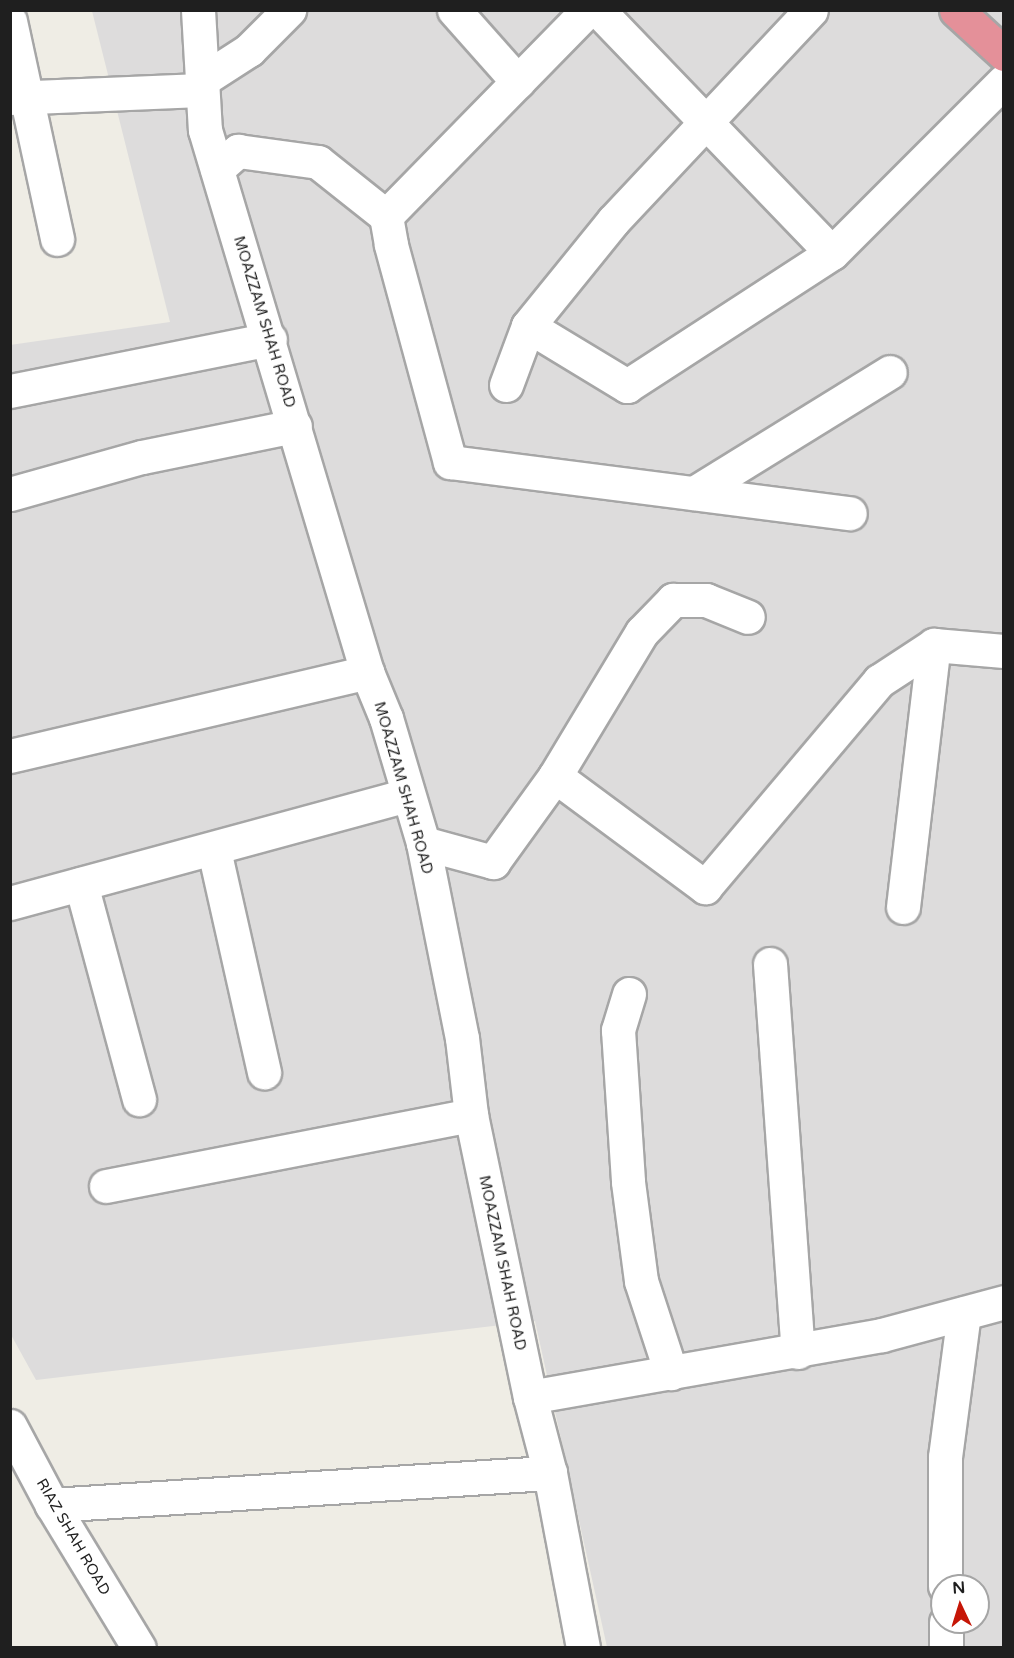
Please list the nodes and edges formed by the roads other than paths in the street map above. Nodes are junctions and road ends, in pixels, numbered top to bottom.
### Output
1 (198, 10) edge
2 (289, 10) edge
3 (454, 10) edge
4 (588, 10) edge
5 (598, 10) edge
6 (811, 10) edge
7 (956, 10) edge
8 (10, 21) edge
9 (1004, 54) edge
10 (1004, 81) edge
11 (518, 82) junction
12 (203, 85) junction
13 (17, 98) edge
14 (706, 123) junction
15 (217, 169) junction
16 (386, 216) junction
17 (57, 239) dead end
18 (832, 253) junction
19 (528, 326) junction
20 (270, 339) junction
21 (890, 372) dead end
22 (506, 385) dead end
23 (10, 391) edge
24 (295, 426) junction
25 (694, 493) junction
26 (10, 494) edge
27 (850, 513) dead end
28 (748, 617) dead end
29 (934, 645) junction
30 (1004, 651) edge
31 (367, 672) junction
32 (10, 756) edge
33 (555, 776) junction
34 (407, 795) junction
35 (423, 843) junction
36 (214, 850) junction
37 (81, 884) junction
38 (10, 903) edge
39 (903, 907) dead end
40 (770, 964) dead end
41 (630, 994) dead end
42 (264, 1072) dead end
43 (139, 1099) dead end
44 (471, 1115) junction
45 (106, 1186) dead end
46 (1004, 1302) edge
47 (964, 1313) junction
48 (798, 1352) junction
49 (671, 1373) junction
50 (530, 1397) junction
51 (10, 1426) edge
52 (550, 1473) junction
53 (52, 1505) junction
54 (945, 1574) edge
55 (139, 1647) edge
56 (583, 1647) edge

1 - 12 street, MOAZZAM SHAH ROAD
2 - 12 street
3 - 11 street
4 - 11 street
5 - 14 street
6 - 14 street
7 - 9 highway
8 - 13 street
10 - 18 street
11 - 16 street
12 - 13 street
12 - 15 street, MOAZZAM SHAH ROAD
13 - 17 street
14 - 18 street
14 - 19 street
15 - 16 street
15 - 20 street, MOAZZAM SHAH ROAD
16 - 25 street
18 - 19 street
19 - 22 street
20 - 23 street
20 - 24 street, MOAZZAM SHAH ROAD
21 - 25 street
24 - 26 street
24 - 31 street, MOAZZAM SHAH ROAD
25 - 27 street
28 - 33 street
29 - 30 street
29 - 33 street
29 - 39 street
31 - 32 street
31 - 34 street, MOAZZAM SHAH ROAD
33 - 35 street
34 - 35 street, MOAZZAM SHAH ROAD
34 - 36 street
35 - 44 street, MOAZZAM SHAH ROAD
36 - 37 street
36 - 42 street
37 - 38 street
37 - 43 street
40 - 48 street
41 - 49 street
44 - 45 street
44 - 50 street, MOAZZAM SHAH ROAD
46 - 47 street
47 - 48 street
47 - 54 street
48 - 49 street
49 - 50 street
50 - 52 street, MOAZZAM SHAH ROAD
51 - 53 street, RIAZ SHAH ROAD
52 - 53 street
52 - 56 street, MOAZZAM SHAH ROAD
53 - 55 street, RIAZ SHAH ROAD

